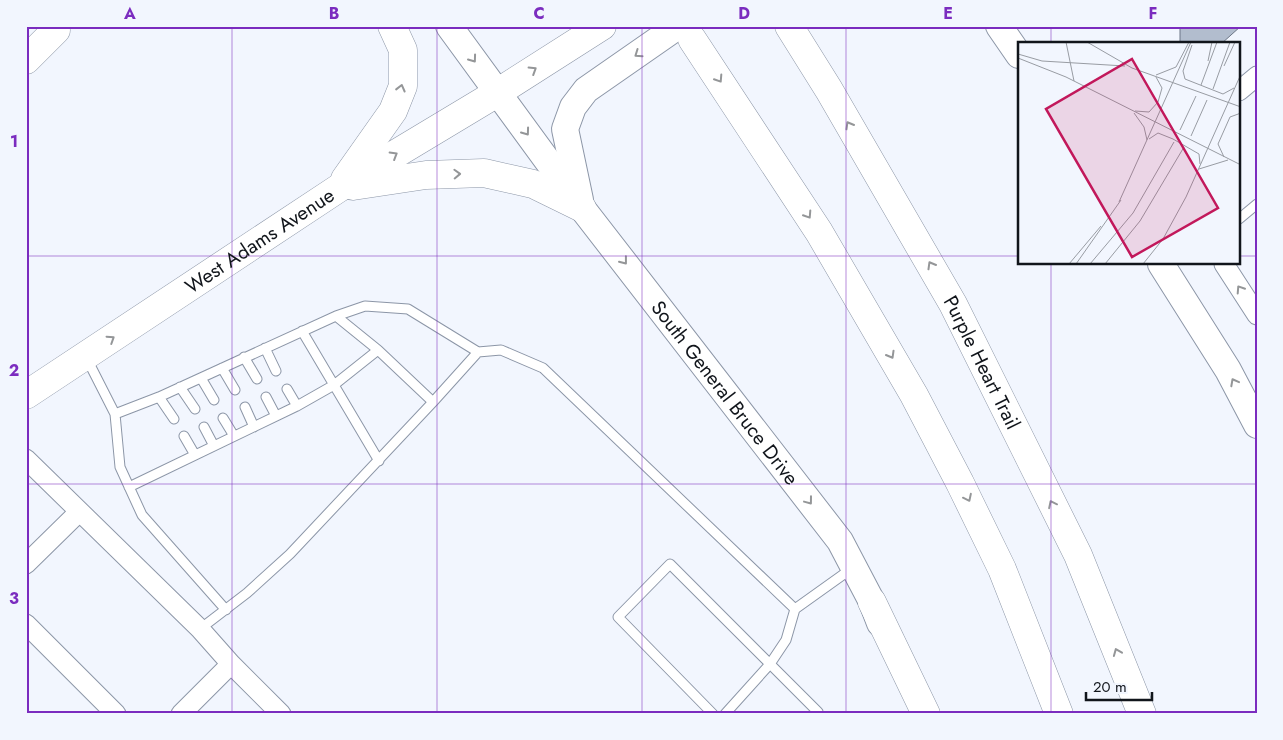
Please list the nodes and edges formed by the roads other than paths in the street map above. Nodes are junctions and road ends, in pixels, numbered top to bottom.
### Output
1 (392, 26) edge
2 (449, 26) edge
3 (602, 26) edge
4 (789, 26) edge
5 (999, 26) edge
6 (58, 28) edge
7 (685, 32) edge
8 (26, 50) edge
9 (1018, 54) edge
10 (26, 60) edge
11 (1257, 76) edge
12 (1240, 90) edge
13 (497, 93) junction
14 (339, 188) junction
15 (1257, 204) edge
16 (582, 208) junction
17 (1240, 217) edge
18 (1162, 265) edge
19 (1225, 265) edge
20 (1257, 315) edge
21 (336, 316) junction
22 (302, 331) junction
23 (264, 348) junction
24 (378, 350) junction
25 (478, 352) junction
26 (86, 355) junction
27 (244, 357) junction
28 (222, 368) junction
29 (276, 372) dead end
30 (201, 378) junction
31 (257, 379) dead end
32 (334, 385) junction
33 (180, 387) junction
34 (286, 389) dead end
35 (235, 390) dead end
36 (26, 394) edge
37 (159, 397) junction
38 (266, 397) dead end
39 (214, 400) dead end
40 (434, 402) junction
41 (297, 406) junction
42 (245, 407) dead end
43 (195, 410) dead end
44 (115, 414) junction
45 (276, 416) junction
46 (223, 418) dead end
47 (174, 419) dead end
48 (1257, 425) edge
49 (204, 427) dead end
50 (254, 427) junction
51 (184, 436) dead end
52 (234, 436) junction
53 (214, 446) junction
54 (195, 455) junction
55 (26, 459) edge
56 (379, 461) junction
57 (129, 487) junction
58 (79, 512) junction
59 (26, 564) edge
60 (854, 567) junction
61 (872, 602) junction
62 (795, 609) junction
63 (226, 610) junction
64 (26, 624) edge
65 (200, 629) junction
66 (231, 664) junction
67 (770, 664) junction
68 (116, 714) edge
69 (181, 714) edge
70 (281, 714) edge
71 (714, 714) edge
72 (725, 714) edge
73 (816, 714) edge
74 (918, 714) edge
75 (926, 714) edge
76 (1059, 714) edge
77 (1142, 714) edge

14 -> 1 main road
2 -> 13 main road, South General Bruce Drive
13 -> 3 main road, West Adams Avenue
77 -> 4 main road, Purple Heart Trail
5 - 9 main road
6 - 8 main road
6 - 10 main road
7 -> 16 main road
7 -> 76 main road
11 - 12 street
14 -> 13 main road, West Adams Avenue
13 -> 16 main road, South General Bruce Drive
14 -> 16 main road
26 -> 14 main road, West Adams Avenue
15 - 17 lane
16 -> 60 main road, South General Bruce Drive
48 -> 18 main road
20 -> 19 street
21 - 22 lane
21 - 24 lane
21 - 25 lane
22 - 23 lane
22 - 32 lane
23 - 27 lane
23 - 29 lane
24 - 32 lane
24 - 40 lane
25 - 40 lane
25 - 62 lane
26 - 36 main road, West Adams Avenue
26 - 44 lane
27 - 28 lane
27 - 31 lane
28 - 30 lane
28 - 35 lane
30 - 33 lane
30 - 39 lane
32 - 41 lane
32 - 56 lane
33 - 37 lane
33 - 43 lane
34 - 41 lane
37 - 44 lane
37 - 47 lane
38 - 45 lane
40 - 56 lane
41 - 45 lane
42 - 50 lane
44 - 57 lane
45 - 50 lane
46 - 52 lane
49 - 53 lane
50 - 52 lane
51 - 54 lane
52 - 53 lane
53 - 54 lane
54 - 57 lane
55 - 58 street
56 - 63 lane
57 - 63 lane
58 - 59 street
58 - 65 street
60 - 61 main road, South General Bruce Drive
60 - 62 lane
61 - 74 main road, South General Bruce Drive
61 - 75 main road
62 - 67 lane
63 - 65 lane
64 - 68 street
65 - 66 street
66 - 69 street
66 - 70 street
67 - 71 lane
67 - 72 lane
67 - 73 lane

